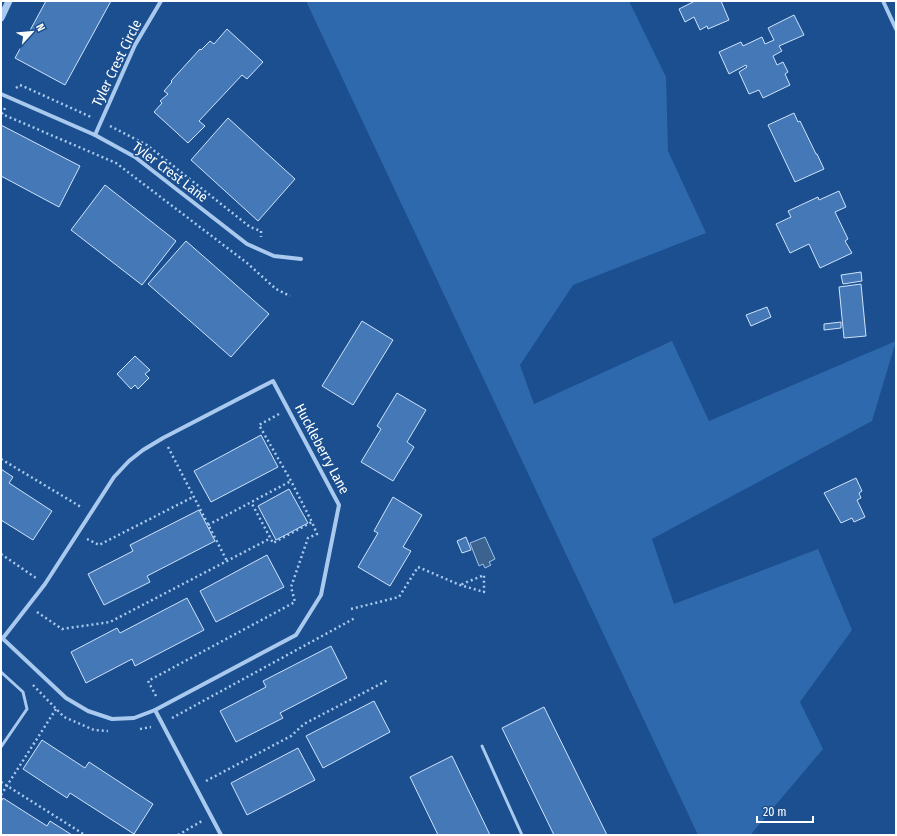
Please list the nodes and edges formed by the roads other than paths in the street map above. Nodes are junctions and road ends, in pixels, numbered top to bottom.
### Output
1 (9, 1) edge
2 (161, 1) edge
3 (883, 1) edge
4 (1, 18) edge
5 (896, 29) edge
6 (1, 94) edge
7 (95, 135) junction
8 (301, 259) dead end
9 (2, 639) edge
10 (1, 672) edge
11 (155, 710) junction
12 (482, 746) dead end
13 (1, 747) edge
14 (221, 835) edge
15 (522, 835) edge

1 - 4 street
2 - 7 street, Tyler Crest Circle
3 - 5 street
6 - 7 street, Tyler Crest Lane
7 - 8 street, Tyler Crest Lane
9 - 11 street, Huckleberry Lane
9 - 11 street, Huckleberry Lane
10 - 13 lane
11 - 14 street
12 - 15 lane

